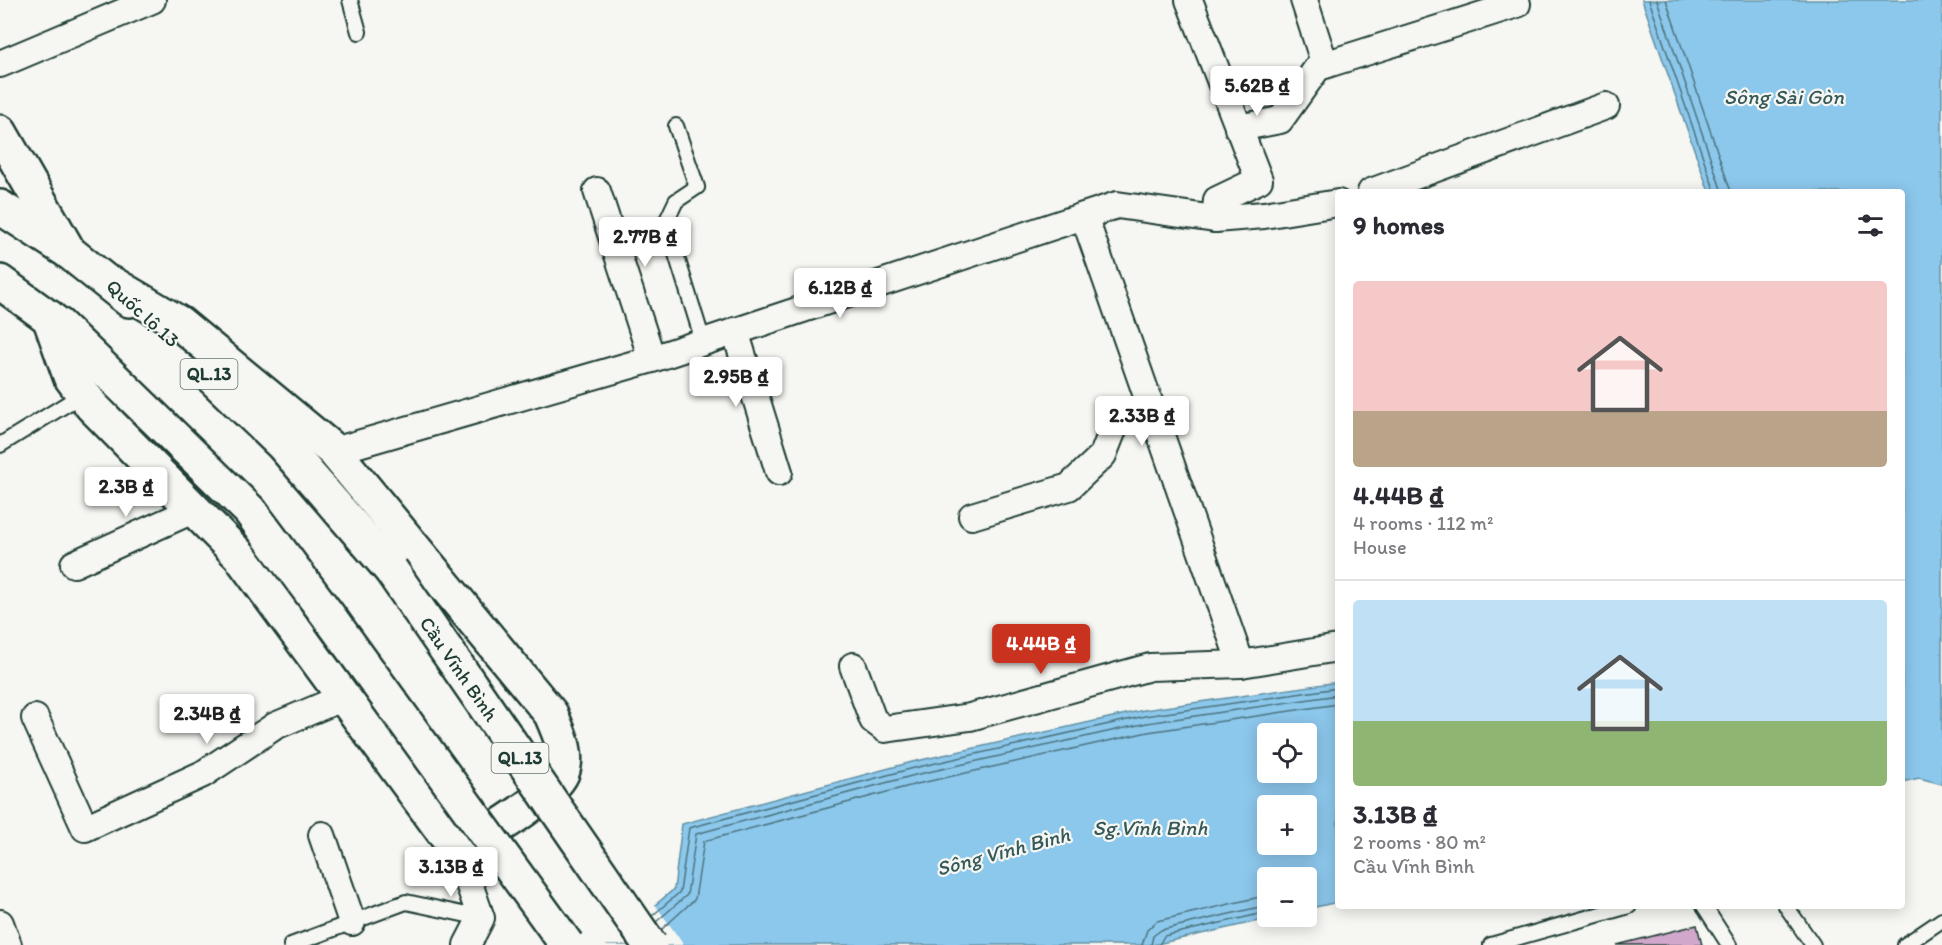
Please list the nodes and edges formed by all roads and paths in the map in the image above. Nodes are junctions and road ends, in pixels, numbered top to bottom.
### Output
1 (152, 0) edge
2 (351, 0) edge
3 (1189, 0) edge
4 (1304, 0) edge
5 (1517, 4) dead end
6 (359, 32) dead end
7 (0, 64) edge
8 (1324, 65) junction
9 (1606, 105) dead end
10 (676, 126) dead end
11 (1238, 128) junction
12 (0, 132) edge
13 (1379, 189) edge
14 (597, 191) dead end
15 (1335, 203) edge
16 (0, 207) edge
17 (1084, 216) junction
18 (1215, 219) junction
19 (69, 252) junction
20 (0, 282) edge
21 (113, 284) junction
22 (49, 317) junction
23 (735, 331) junction
24 (703, 341) junction
25 (652, 358) junction
26 (83, 394) junction
27 (1151, 408) junction
28 (0, 445) edge
29 (334, 450) junction
30 (779, 472) dead end
31 (195, 509) junction
32 (972, 516) dead end
33 (74, 564) dead end
34 (391, 570) joint
35 (1335, 648) edge
36 (1241, 664) junction
37 (853, 666) dead end
38 (344, 697) junction
39 (35, 718) dead end
40 (322, 835) dead end
41 (458, 852) junction
42 (1618, 909) edge
43 (1706, 909) edge
44 (1788, 909) edge
45 (481, 918) junction
46 (1942, 920) edge
47 (352, 922) junction
48 (0, 923) edge
49 (8, 945) edge
50 (291, 945) edge
51 (467, 945) edge
52 (567, 945) edge
53 (650, 945) edge
54 (1491, 945) edge
55 (1730, 945) edge
56 (1813, 945) edge
57 (1905, 945) edge

1 - 7 street
2 - 6 lane
3 - 11 street
4 - 8 street
5 - 8 street
8 - 11 street
9 - 13 street
10 - 24 lane
11 - 18 street
12 - 19 main road
14 - 25 street
15 - 18 street
16 - 19 main road, Quốc lộ 13 / QL.13
17 - 18 street
17 - 23 street
17 - 27 street
19 - 21 main road, Quốc lộ 13 / QL.13
20 - 22 main road
21 - 29 main road
21 - 34 main road, Quốc lộ 13 / QL.13
22 - 26 main road
22 - 52 main road, bridge
23 - 24 street
23 - 30 street
24 - 25 street
25 - 29 street
26 - 28 lane
26 - 31 main road
27 - 32 street
27 - 36 street
29 - 41 main road
31 - 33 street
31 - 38 main road
34 - 53 main road, Cầu Vĩnh Bình / QL.13, bridge
35 - 36 street
36 - 37 street
38 - 39 street
38 - 41 main road
40 - 47 street
41 - 45 street
42 - 54 lane
43 - 55 lane
44 - 56 lane
45 - 47 lane
45 - 51 street
46 - 57 lane
47 - 50 lane
48 - 49 street

